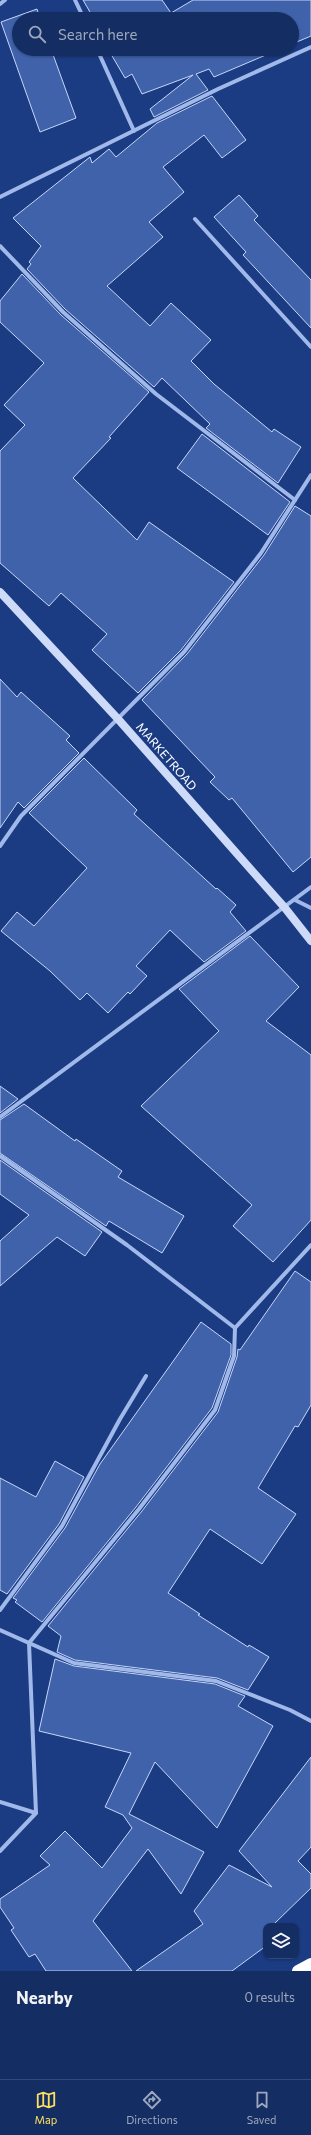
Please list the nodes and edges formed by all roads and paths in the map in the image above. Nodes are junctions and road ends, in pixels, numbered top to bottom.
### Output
1 (5, 0) edge
2 (75, 0) edge
3 (0, 4) edge
4 (81, 12) edge
5 (311, 47) edge
6 (299, 52) edge
7 (100, 56) edge
8 (291, 56) edge
9 (134, 131) junction
10 (0, 197) edge
11 (195, 220) dead end
12 (0, 246) edge
13 (311, 347) edge
14 (311, 475) edge
15 (295, 500) junction
16 (0, 592) edge
17 (118, 719) junction
18 (0, 846) edge
19 (311, 887) edge
20 (295, 900) junction
21 (285, 908) junction
22 (311, 908) edge
23 (311, 941) edge
24 (0, 1117) edge
25 (0, 1156) edge
26 (311, 1245) edge
27 (235, 1328) junction
28 (146, 1376) dead end
29 (0, 1610) edge
30 (0, 1630) edge
31 (29, 1643) junction
32 (311, 1721) edge
33 (0, 1802) edge
34 (36, 1813) junction
35 (0, 1851) edge
36 (311, 1964) edge
37 (298, 1971) edge

1 - 3 street
2 - 4 street
5 - 6 street
7 - 9 street
8 - 9 street
9 - 10 street
11 - 13 street
12 - 15 street
14 - 15 street
15 - 17 street
16 - 17 street, MARKETROAD
17 - 18 street
17 - 21 street, MARKETROAD
19 - 20 street
20 - 21 street
20 - 22 street
21 - 23 street, MARKETROAD
21 - 24 street
25 - 27 street
26 - 27 street
27 - 31 street
28 - 29 street
30 - 31 street
31 - 32 street
31 - 34 street
33 - 34 street
34 - 35 street
36 - 37 highway

